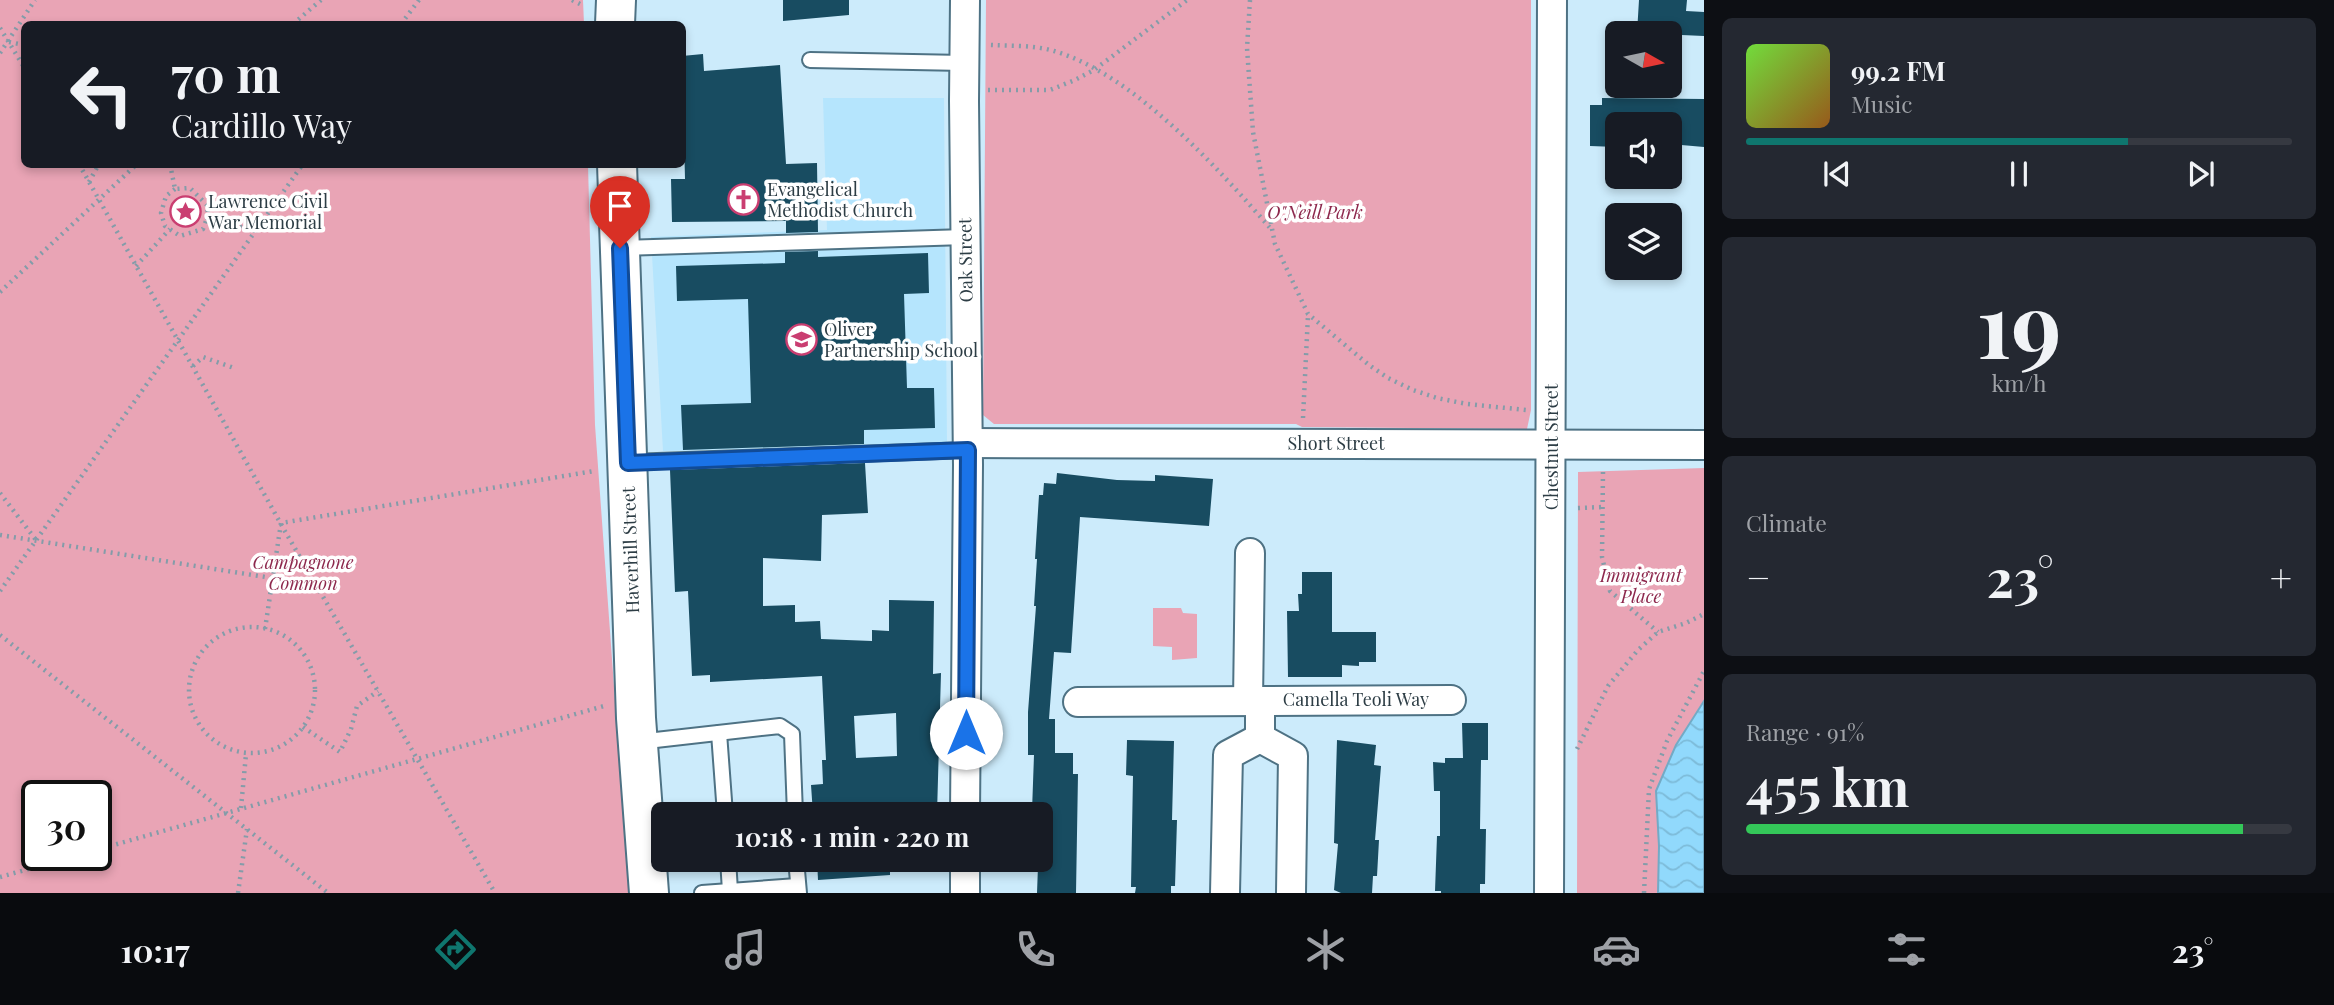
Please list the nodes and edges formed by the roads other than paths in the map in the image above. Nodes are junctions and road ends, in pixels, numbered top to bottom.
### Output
1 (965, 0) edge
2 (1552, 0) edge
3 (598, 2) edge
4 (613, 21) edge
5 (810, 60) dead end
6 (964, 64) junction
7 (617, 168) edge
8 (965, 237) junction
9 (620, 248) junction
10 (1552, 445) junction
11 (1704, 445) edge
12 (968, 446) junction
13 (611, 467) junction
14 (1250, 553) dead end
15 (1451, 700) dead end
16 (1254, 701) junction
17 (1078, 702) dead end
18 (719, 733) junction
19 (1260, 738) junction
20 (638, 742) junction
21 (724, 802) edge
22 (795, 802) edge
23 (965, 802) edge
24 (729, 872) edge
25 (797, 872) edge
26 (965, 872) edge
27 (798, 890) edge
28 (730, 891) junction
29 (649, 893) edge
30 (702, 893) edge
31 (965, 893) edge
32 (1225, 893) edge
33 (1291, 893) edge
34 (1549, 893) edge

1 - 6 street, Oak Street
2 - 10 street, Chestnut Street
3 - 4 main road
5 - 6 lane
6 - 8 street, Oak Street
7 - 9 main road, Haverhill Street
8 - 9 lane
8 - 12 street, Oak Street
9 - 13 main road, Haverhill Street
10 - 11 street, Short Street
10 - 12 street, Short Street
10 - 34 street, Chestnut Street
12 - 13 lane
12 - 23 street, Oak Street
13 - 20 main road, Haverhill Street
14 - 16 street, Camella Teoli Way
15 - 16 street, Camella Teoli Way
16 - 17 street, Camella Teoli Way
16 - 19 street, Camella Teoli Way
18 - 20 lane
18 - 21 lane
18 - 22 lane
19 - 32 street
19 - 33 street
20 - 29 main road, Haverhill Street
24 - 28 lane
25 - 27 lane
26 - 31 street
27 - 28 lane
28 - 30 lane

